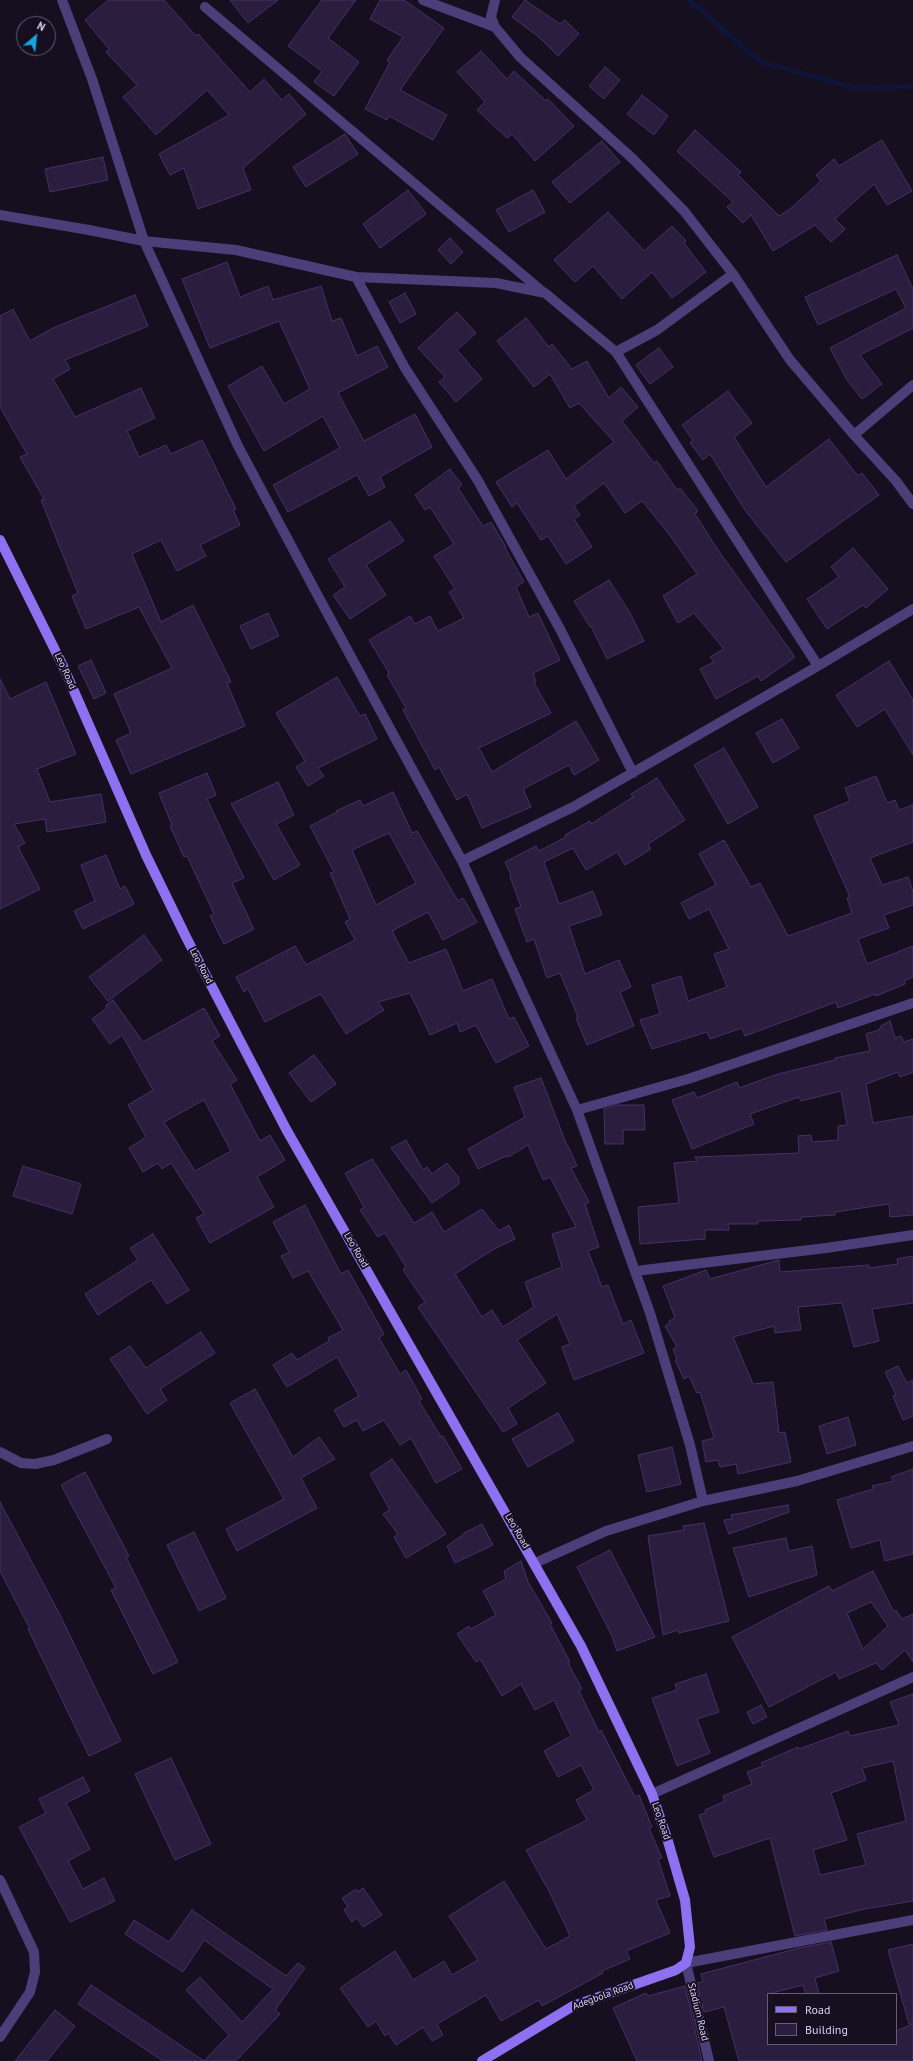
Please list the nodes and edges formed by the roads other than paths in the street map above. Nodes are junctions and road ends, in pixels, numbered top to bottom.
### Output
1 (62, 0) edge
2 (423, 0) edge
3 (495, 0) edge
4 (205, 7) dead end
5 (494, 27) junction
6 (0, 215) edge
7 (144, 242) junction
8 (733, 274) junction
9 (356, 277) junction
10 (545, 293) junction
11 (616, 352) junction
12 (913, 384) edge
13 (854, 435) junction
14 (913, 504) edge
15 (0, 540) edge
16 (913, 609) edge
17 (818, 666) junction
18 (633, 773) junction
19 (462, 861) junction
20 (913, 1003) edge
21 (577, 1110) junction
22 (913, 1235) edge
23 (636, 1271) junction
24 (107, 1439) dead end
25 (913, 1446) edge
26 (0, 1452) edge
27 (703, 1501) junction
28 (535, 1563) junction
29 (913, 1677) edge
30 (652, 1794) junction
31 (0, 1880) edge
32 (913, 1920) edge
33 (686, 1963) junction
34 (0, 2037) edge
35 (707, 2060) edge
36 (482, 2061) edge

1 - 7 street
2 - 5 street
3 - 5 street
4 - 10 street
5 - 8 street
6 - 7 street
7 - 9 street
7 - 19 street
8 - 11 street
8 - 13 street
9 - 10 street
9 - 18 street
10 - 11 street
11 - 17 street
12 - 13 street
13 - 14 street
15 - 28 street, Leo Road
16 - 17 street
17 - 18 street
18 - 19 street
19 - 21 street
20 - 21 street
21 - 23 street
22 - 23 street
23 - 27 street
24 - 26 street
25 - 27 street
27 - 28 street
28 - 30 street, Leo Road
29 - 30 street
30 - 33 street, Leo Road
31 - 34 street
32 - 33 street
33 - 35 street, Stadium Road
33 - 36 street, Adegbola Road

